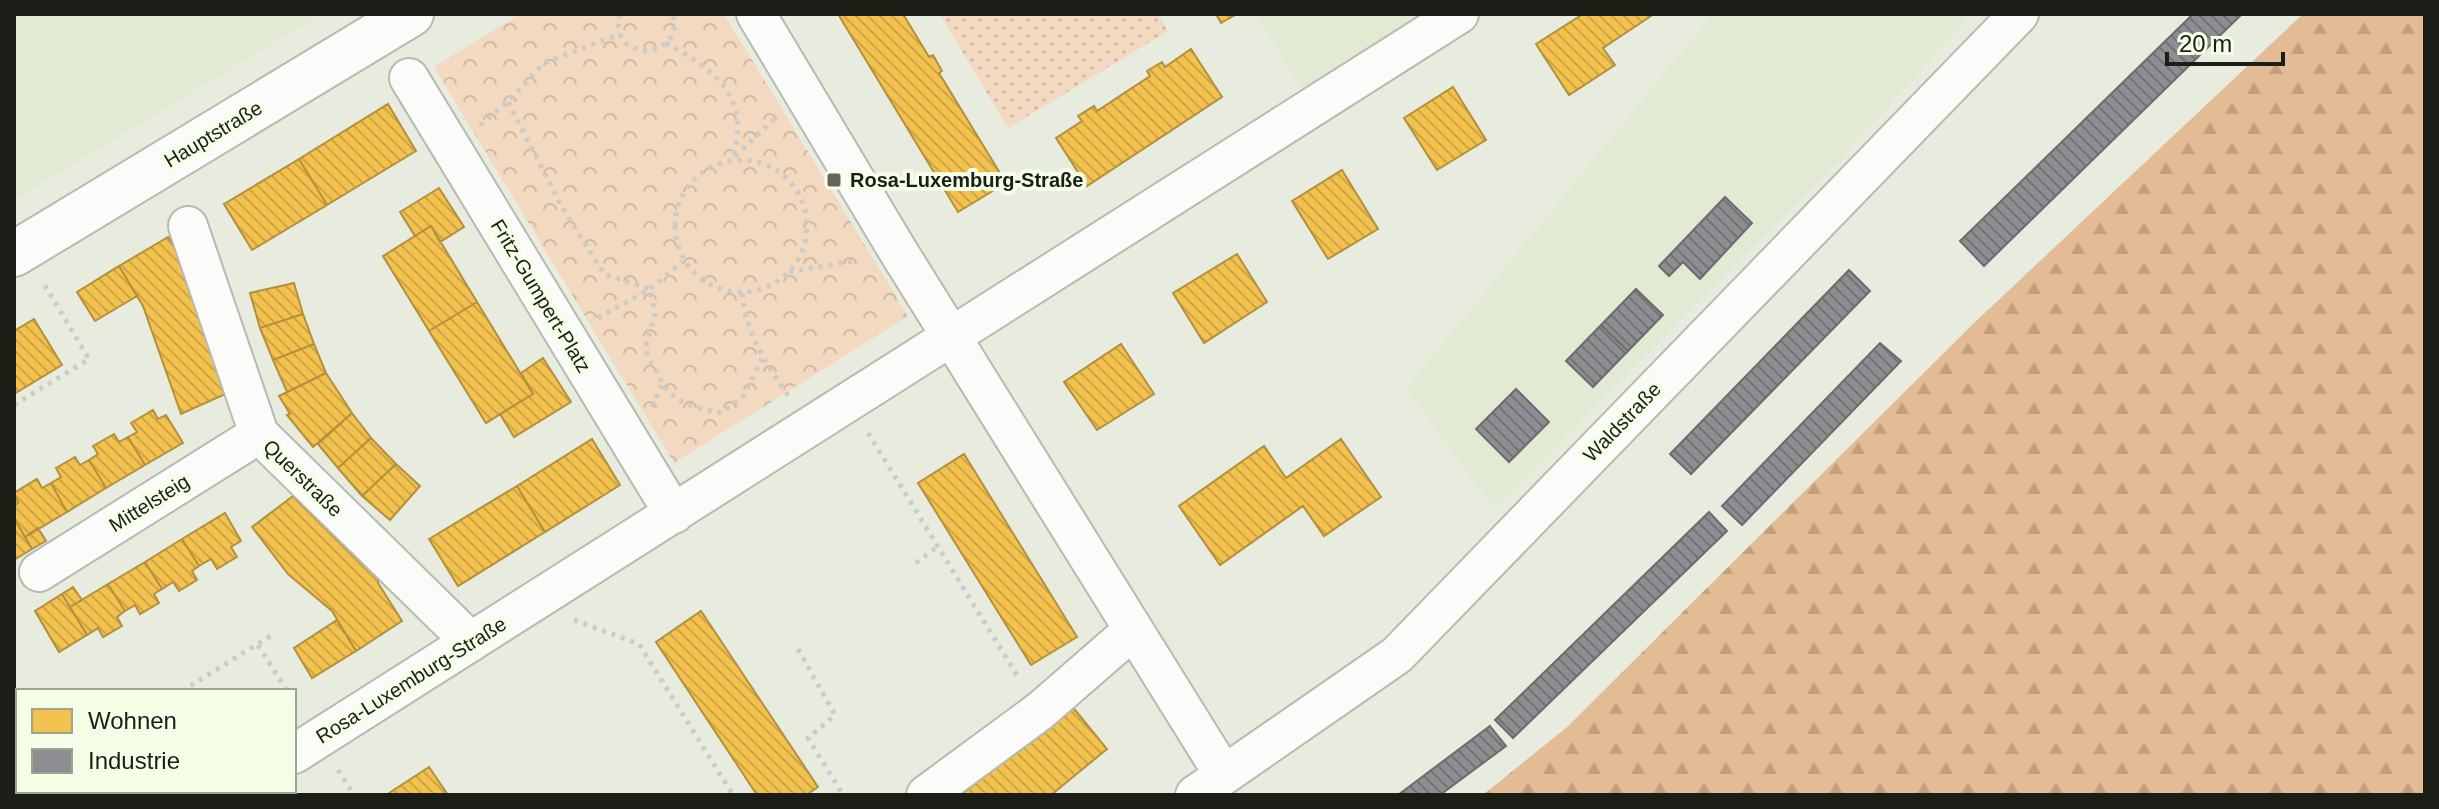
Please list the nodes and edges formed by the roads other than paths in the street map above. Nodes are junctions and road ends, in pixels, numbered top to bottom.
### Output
1 (411, 14) edge
2 (756, 14) edge
3 (1459, 14) edge
4 (2019, 14) edge
5 (409, 78) dead end
6 (188, 226) dead end
7 (18, 252) edge
8 (951, 336) junction
9 (259, 434) junction
10 (674, 514) junction
11 (39, 572) dead end
12 (1132, 631) junction
13 (471, 642) junction
14 (296, 753) edge
15 (1210, 785) edge
16 (926, 795) edge

1 - 7 main road, Hauptstraße
2 - 8 street
3 - 8 street, Rosa-Luxemburg-Straße
4 - 15 street, Waldstraße
5 - 10 street, Fritz-Gumpert-Platz
6 - 9 street, Querstraße
8 - 10 street, Rosa-Luxemburg-Straße
8 - 12 street
9 - 11 street, Mittelsteig
9 - 13 street, Querstraße
10 - 13 street, Rosa-Luxemburg-Straße
12 - 15 street
12 - 16 street
13 - 14 street, Rosa-Luxemburg-Straße

